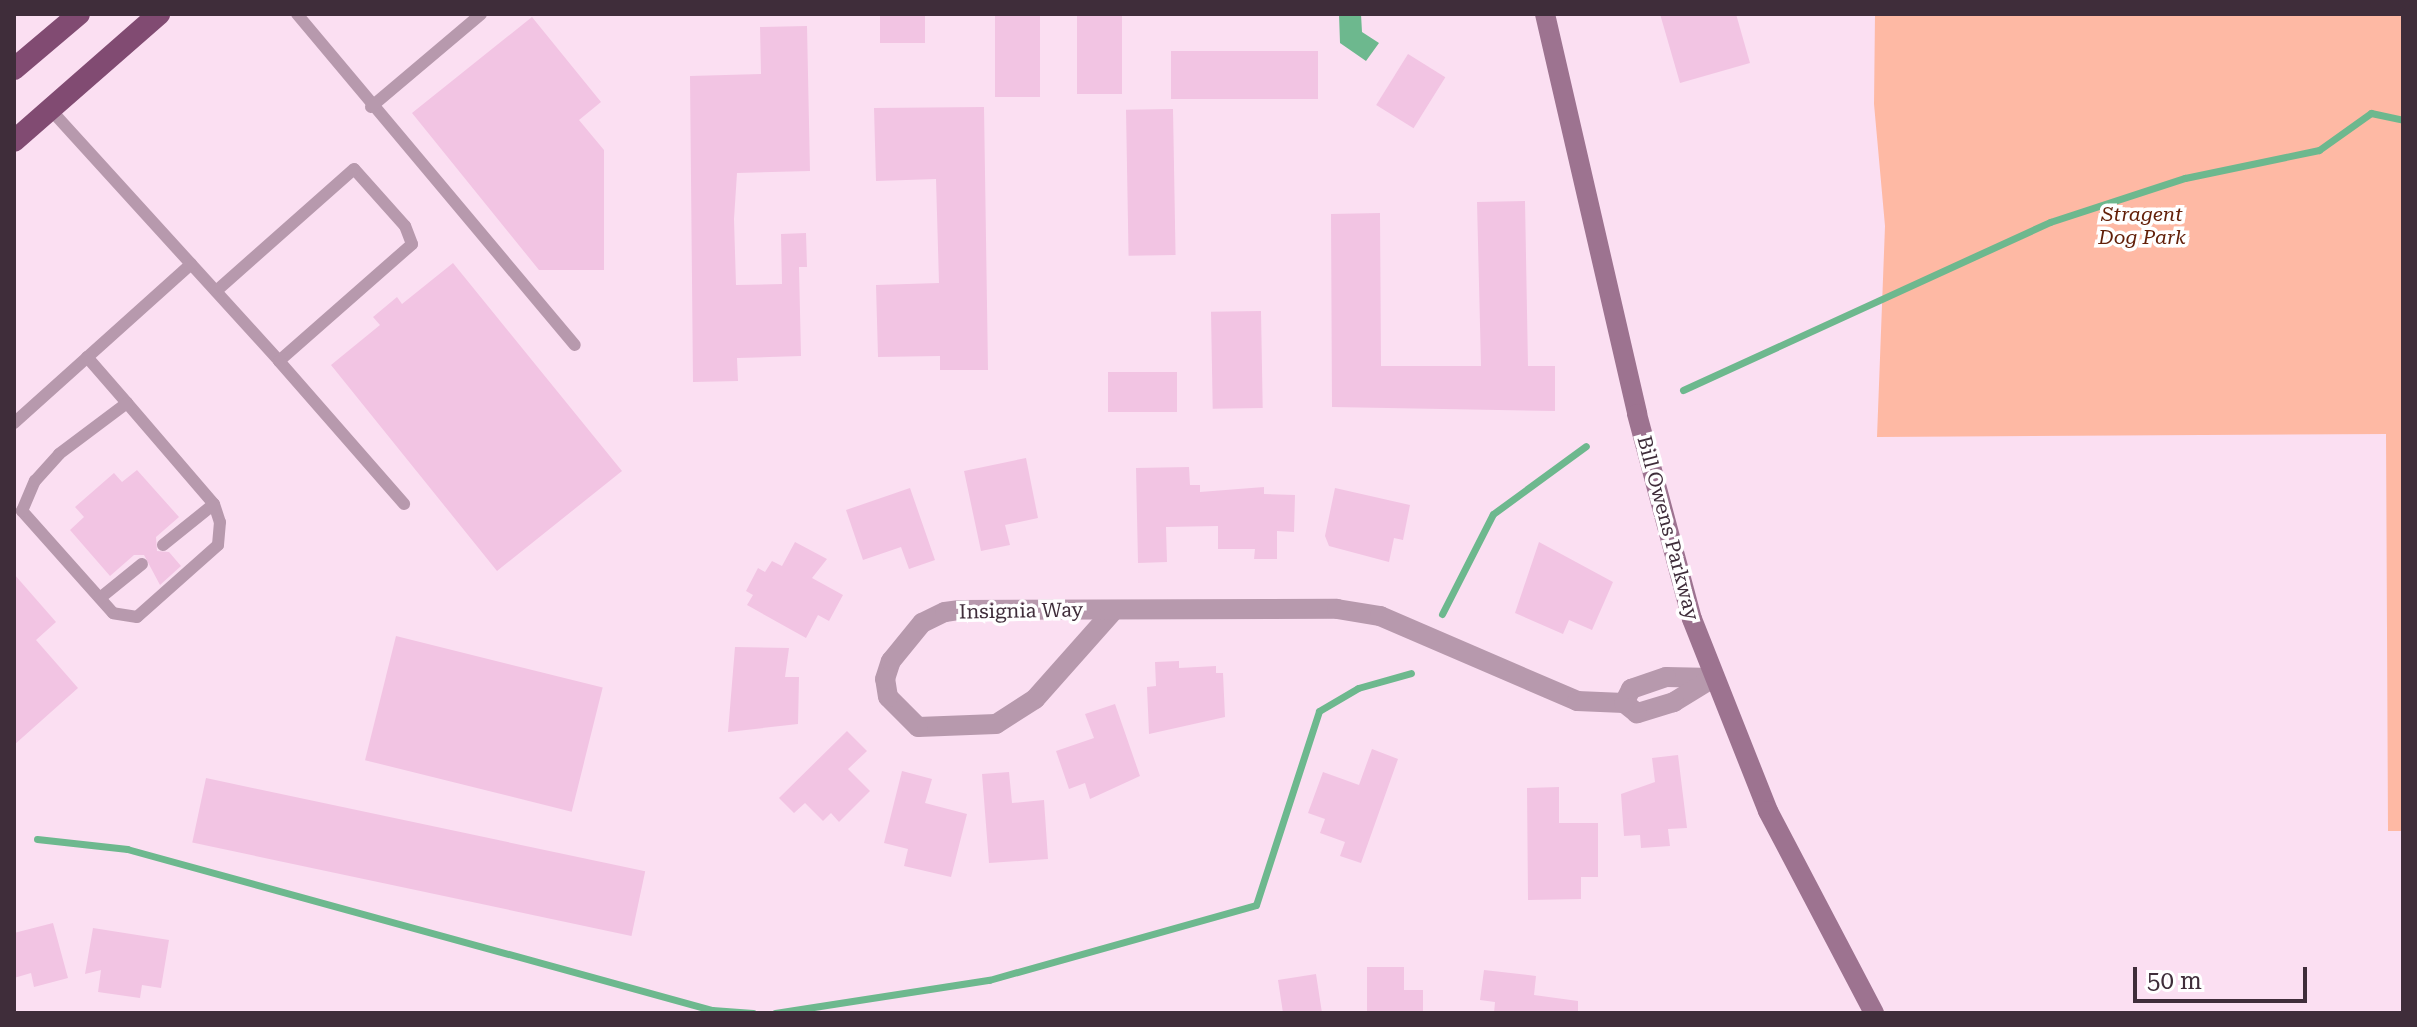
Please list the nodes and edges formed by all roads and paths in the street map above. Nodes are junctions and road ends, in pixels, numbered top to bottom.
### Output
1 (79, 14) edge
2 (159, 14) edge
3 (297, 14) edge
4 (481, 14) edge
5 (1545, 14) edge
6 (14, 69) edge
7 (371, 107) junction
8 (50, 109) junction
9 (14, 141) edge
10 (191, 264) junction
11 (216, 291) junction
12 (575, 345) dead end
13 (87, 357) junction
14 (279, 361) junction
15 (127, 403) junction
16 (14, 423) edge
17 (214, 504) junction
18 (404, 504) dead end
19 (163, 545) dead end
20 (142, 564) dead end
21 (100, 598) junction
22 (1114, 610) junction
23 (1713, 678) junction
24 (1874, 1013) edge

1 - 6 highway
2 - 8 highway
3 - 7 lane
4 - 7 lane
5 - 23 main road, Bill Owens Parkway
7 - 12 lane
8 - 9 highway
8 - 10 lane
10 - 11 lane
10 - 13 lane
11 - 14 lane
11 - 14 lane
13 - 15 lane
13 - 16 lane
14 - 18 lane
15 - 17 lane
15 - 21 lane
17 - 19 lane
17 - 21 lane
20 - 21 lane
22 - 22 street, Insignia Way
22 - 23 street, Insignia Way
23 - 24 main road, Bill Owens Parkway

